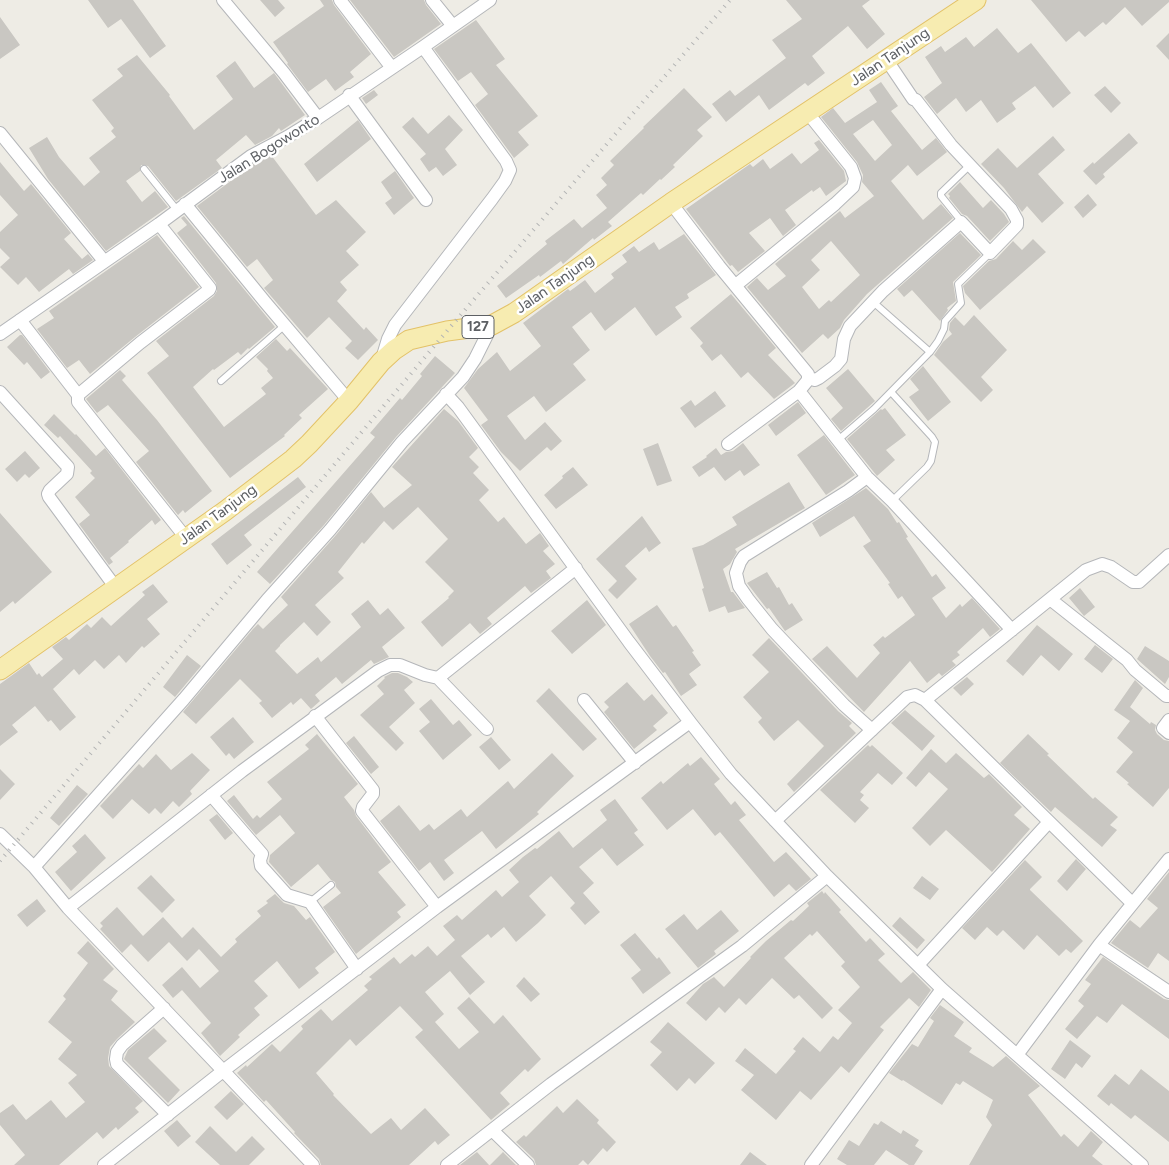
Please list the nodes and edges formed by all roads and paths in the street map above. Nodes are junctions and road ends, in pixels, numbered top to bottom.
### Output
1 (223, 0) edge
2 (340, 0) edge
3 (432, 0) edge
4 (490, 0) edge
5 (976, 0) edge
6 (453, 26) junction
7 (423, 47) junction
8 (886, 60) junction
9 (392, 68) junction
10 (349, 96) junction
11 (807, 112) junction
12 (318, 118) junction
13 (0, 133) edge
14 (970, 165) junction
15 (144, 169) dead end
16 (426, 200) dead end
17 (671, 203) junction
18 (181, 207) junction
19 (962, 222) junction
20 (158, 224) junction
21 (990, 253) junction
22 (104, 261) junction
23 (736, 285) junction
24 (872, 301) junction
25 (20, 320) junction
26 (285, 325) junction
27 (492, 325) junction
28 (0, 334) edge
29 (930, 352) junction
30 (381, 362) junction
31 (809, 378) junction
32 (222, 381) dead end
33 (800, 391) junction
34 (0, 392) edge
35 (892, 392) junction
36 (446, 394) junction
37 (78, 395) junction
38 (349, 401) junction
39 (838, 440) junction
40 (728, 444) dead end
41 (867, 477) junction
42 (892, 501) junction
43 (186, 538) junction
44 (1169, 555) edge
45 (576, 568) junction
46 (116, 588) junction
47 (1050, 599) junction
48 (1012, 630) junction
49 (0, 670) edge
50 (438, 678) junction
51 (1169, 696) edge
52 (584, 700) dead end
53 (925, 700) junction
54 (315, 716) junction
55 (1169, 720) edge
56 (690, 722) junction
57 (487, 729) dead end
58 (872, 730) junction
59 (1169, 733) edge
60 (635, 763) junction
61 (211, 796) junction
62 (775, 821) junction
63 (1049, 822) junction
64 (0, 834) edge
65 (1169, 859) edge
66 (34, 867) junction
67 (827, 876) junction
68 (331, 884) dead end
69 (1130, 900) junction
70 (310, 902) junction
71 (436, 907) junction
72 (68, 908) junction
73 (1099, 945) junction
74 (918, 965) junction
75 (357, 969) junction
76 (942, 989) junction
77 (1169, 992) edge
78 (164, 1008) junction
79 (1016, 1054) junction
80 (223, 1071) junction
81 (168, 1114) junction
82 (492, 1130) junction
83 (104, 1165) edge
84 (313, 1165) edge
85 (447, 1165) edge
86 (528, 1165) edge
87 (811, 1165) edge
88 (1142, 1165) edge

1 - 12 street
2 - 9 street
3 - 6 street
4 - 6 street, Jalan Bogowonto
5 - 8 main road, Jalan Tanjung / 127
6 - 7 street, Jalan Bogowonto
7 - 9 street, Jalan Bogowonto
7 - 30 street
8 - 11 main road, Jalan Tanjung / 127
8 - 14 street
9 - 10 street, Jalan Bogowonto
10 - 12 street, Jalan Bogowonto
10 - 16 street
11 - 17 main road, Jalan Tanjung / 127
11 - 23 street
12 - 18 street, Jalan Bogowonto
13 - 22 street
14 - 19 lane
14 - 21 street
15 - 18 lane
17 - 23 street
17 - 27 main road, Jalan Tanjung / 127
18 - 20 street, Jalan Bogowonto
18 - 26 street
19 - 21 street
19 - 24 street
20 - 22 street, Jalan Bogowonto
20 - 37 street
21 - 29 lane
22 - 25 street, Jalan Bogowonto
23 - 31 street
24 - 29 lane
24 - 31 street
25 - 28 street, Jalan Bogowonto
25 - 37 street
26 - 32 lane
26 - 38 street
27 - 30 main road, Jalan Tanjung / 127
27 - 36 street
29 - 35 lane
30 - 38 main road, Jalan Tanjung / 127
31 - 33 street
33 - 39 street
33 - 40 street
34 - 46 street
35 - 39 lane
35 - 42 lane
36 - 45 street
36 - 66 street
37 - 43 street
38 - 43 main road, Jalan Tanjung / 127
39 - 41 street
41 - 42 street
41 - 58 street
42 - 48 street
43 - 46 main road, Jalan Tanjung / 127
44 - 47 street
45 - 50 street
45 - 56 street
46 - 49 main road, Jalan Tanjung / 127
47 - 48 street
47 - 51 street
48 - 53 street
50 - 54 street
50 - 57 street
52 - 60 street
53 - 58 street
53 - 63 street
54 - 61 street
54 - 71 street
55 - 59 street
56 - 60 street
56 - 62 street
58 - 62 street
60 - 71 street
61 - 70 street
61 - 72 street
62 - 67 street
63 - 69 street
63 - 74 street
64 - 66 street
65 - 69 street
66 - 72 street
67 - 74 street
67 - 82 street
68 - 70 lane
69 - 73 street
70 - 75 street
71 - 75 street
72 - 78 street
73 - 77 street
73 - 79 street
74 - 76 street
75 - 80 street
76 - 79 street
76 - 87 street
78 - 80 street
78 - 81 street
79 - 88 street
80 - 81 street
80 - 84 street
81 - 83 street
82 - 85 street
82 - 86 street

